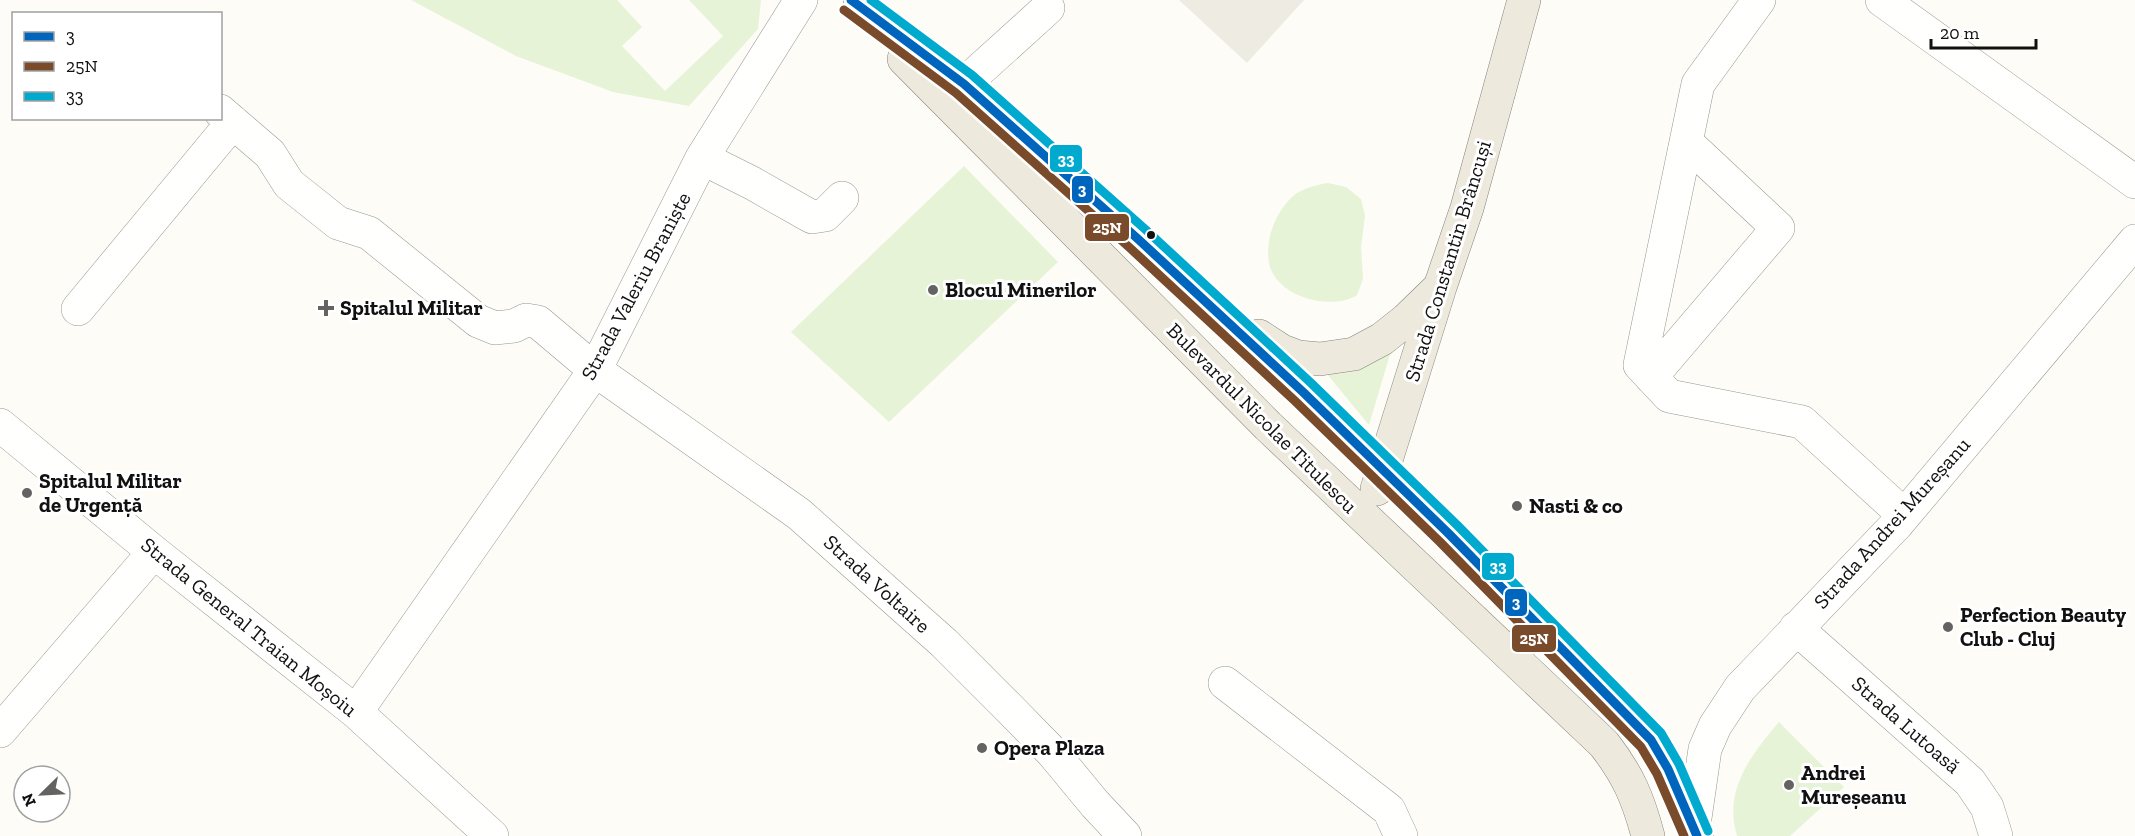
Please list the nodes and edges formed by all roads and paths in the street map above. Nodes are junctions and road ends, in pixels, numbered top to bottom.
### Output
1 (801, 0) edge
2 (1524, 0) edge
3 (1759, 0) edge
4 (1882, 0) edge
5 (855, 4) edge
6 (1048, 8) dead end
7 (964, 84) junction
8 (227, 116) edge
9 (1686, 142) junction
10 (702, 158) junction
11 (2135, 182) edge
12 (842, 198) dead end
13 (2135, 241) edge
14 (1440, 286) junction
15 (1198, 296) junction
16 (78, 309) dead end
17 (595, 370) junction
18 (1652, 377) junction
19 (0, 425) edge
20 (1383, 472) junction
21 (1904, 515) junction
22 (1365, 519) junction
23 (154, 552) junction
24 (1796, 628) junction
25 (1225, 683) dead end
26 (356, 712) junction
27 (0, 731) edge
28 (1695, 830) edge
29 (1648, 835) edge
30 (492, 836) edge
31 (1125, 836) edge
32 (1401, 836) edge
33 (1996, 836) edge

1 - 10 street, Strada Valeriu Braniște
2 - 14 main road, Strada Constantin Brâncuși
3 - 9 street
4 - 11 street
5 - 7 main road, Bulevardul Nicolae Titulescu
5 - 22 main road, Bulevardul Nicolae Titulescu
6 - 7 street
7 - 15 main road, Bulevardul Nicolae Titulescu
8 - 16 street
8 - 17 street, Strada Voltaire
9 - 18 street
9 - 18 street
10 - 12 street
10 - 17 street, Strada Valeriu Braniște
13 - 21 street, Strada Andrei Mureșanu
14 - 15 main road
14 - 20 main road, Strada Constantin Brâncuși
15 - 20 main road, Bulevardul Nicolae Titulescu
17 - 26 street, Strada Valeriu Braniște
17 - 31 street, Strada Voltaire
18 - 21 street
19 - 23 street, Strada General Traian Moșoiu
20 - 22 main road, Strada Constantin Brâncuși
20 - 28 main road, Bulevardul Nicolae Titulescu
21 - 24 street, Strada Andrei Mureșanu
22 - 29 main road, Bulevardul Nicolae Titulescu
23 - 26 street, Strada General Traian Moșoiu
23 - 27 street
24 - 28 street, Strada Andrei Mureșanu
24 - 33 street, Strada Lutoasă
25 - 32 street
26 - 30 street, Strada General Traian Moșoiu

